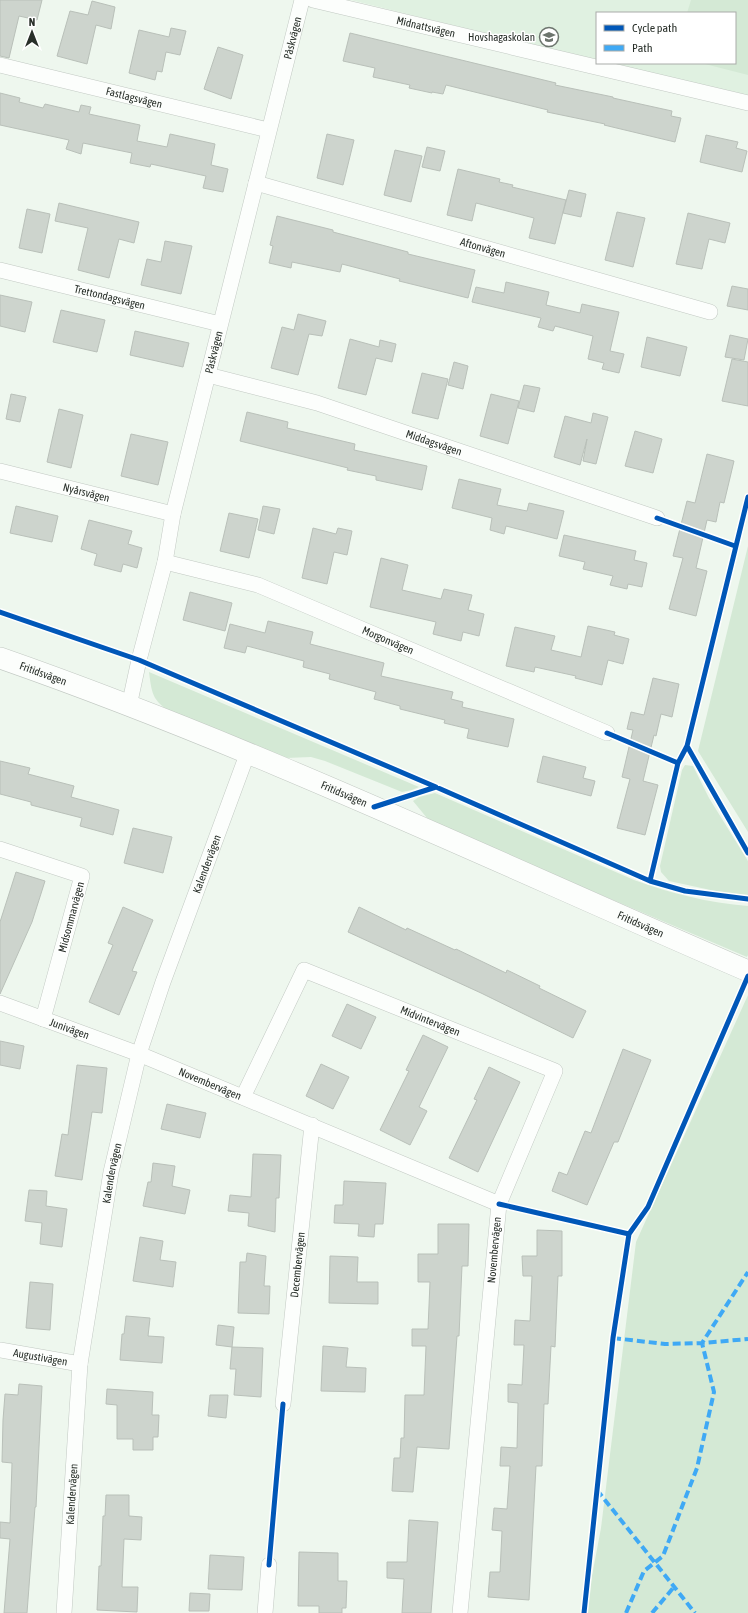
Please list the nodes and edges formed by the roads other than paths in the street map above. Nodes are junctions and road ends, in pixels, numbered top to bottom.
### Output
1 (302, 0) edge
2 (313, 0) edge
3 (0, 65) edge
4 (748, 103) edge
5 (268, 130) junction
6 (256, 183) junction
7 (0, 270) edge
8 (710, 312) dead end
9 (220, 324) junction
10 (208, 375) junction
11 (0, 471) edge
12 (173, 514) junction
13 (657, 518) dead end
14 (165, 562) junction
15 (0, 658) edge
16 (129, 706) junction
17 (607, 733) dead end
18 (248, 752) junction
19 (0, 849) edge
20 (748, 971) edge
21 (0, 1003) edge
22 (43, 1019) junction
23 (139, 1054) junction
24 (243, 1097) junction
25 (312, 1125) junction
26 (499, 1204) junction
27 (0, 1350) edge
28 (80, 1364) junction
29 (283, 1404) dead end
30 (269, 1566) dead end
31 (64, 1613) edge
32 (265, 1613) edge
33 (460, 1613) edge

1 - 5 street, Påskvägen
2 - 4 street, Midnattsvägen
3 - 5 street, Fastlagsvägen
5 - 6 street, Påskvägen
6 - 8 street, Aftonvägen
6 - 9 street, Påskvägen
7 - 9 street, Trettondagsvägen
9 - 10 street, Påskvägen
10 - 12 street, Påskvägen
10 - 13 street, Middagsvägen
11 - 12 street, Nyårsvägen
12 - 14 street, Påskvägen
14 - 16 street, Påskvägen
14 - 17 street, Morgonvägen
15 - 16 street, Fritidsvägen
16 - 18 street, Fritidsvägen
18 - 20 street, Fritidsvägen
18 - 23 street, Kalendervägen
19 - 22 street, Midsommarvägen
21 - 22 street, Junivägen
22 - 23 street, Junivägen
23 - 24 street, Novembervägen
23 - 28 street, Kalendervägen
24 - 25 street, Novembervägen
24 - 26 street, Midvintervägen
25 - 26 street, Novembervägen
25 - 29 street, Decembervägen
26 - 33 street, Novembervägen
27 - 28 street, Augustivägen
28 - 31 street, Kalendervägen
30 - 32 street

